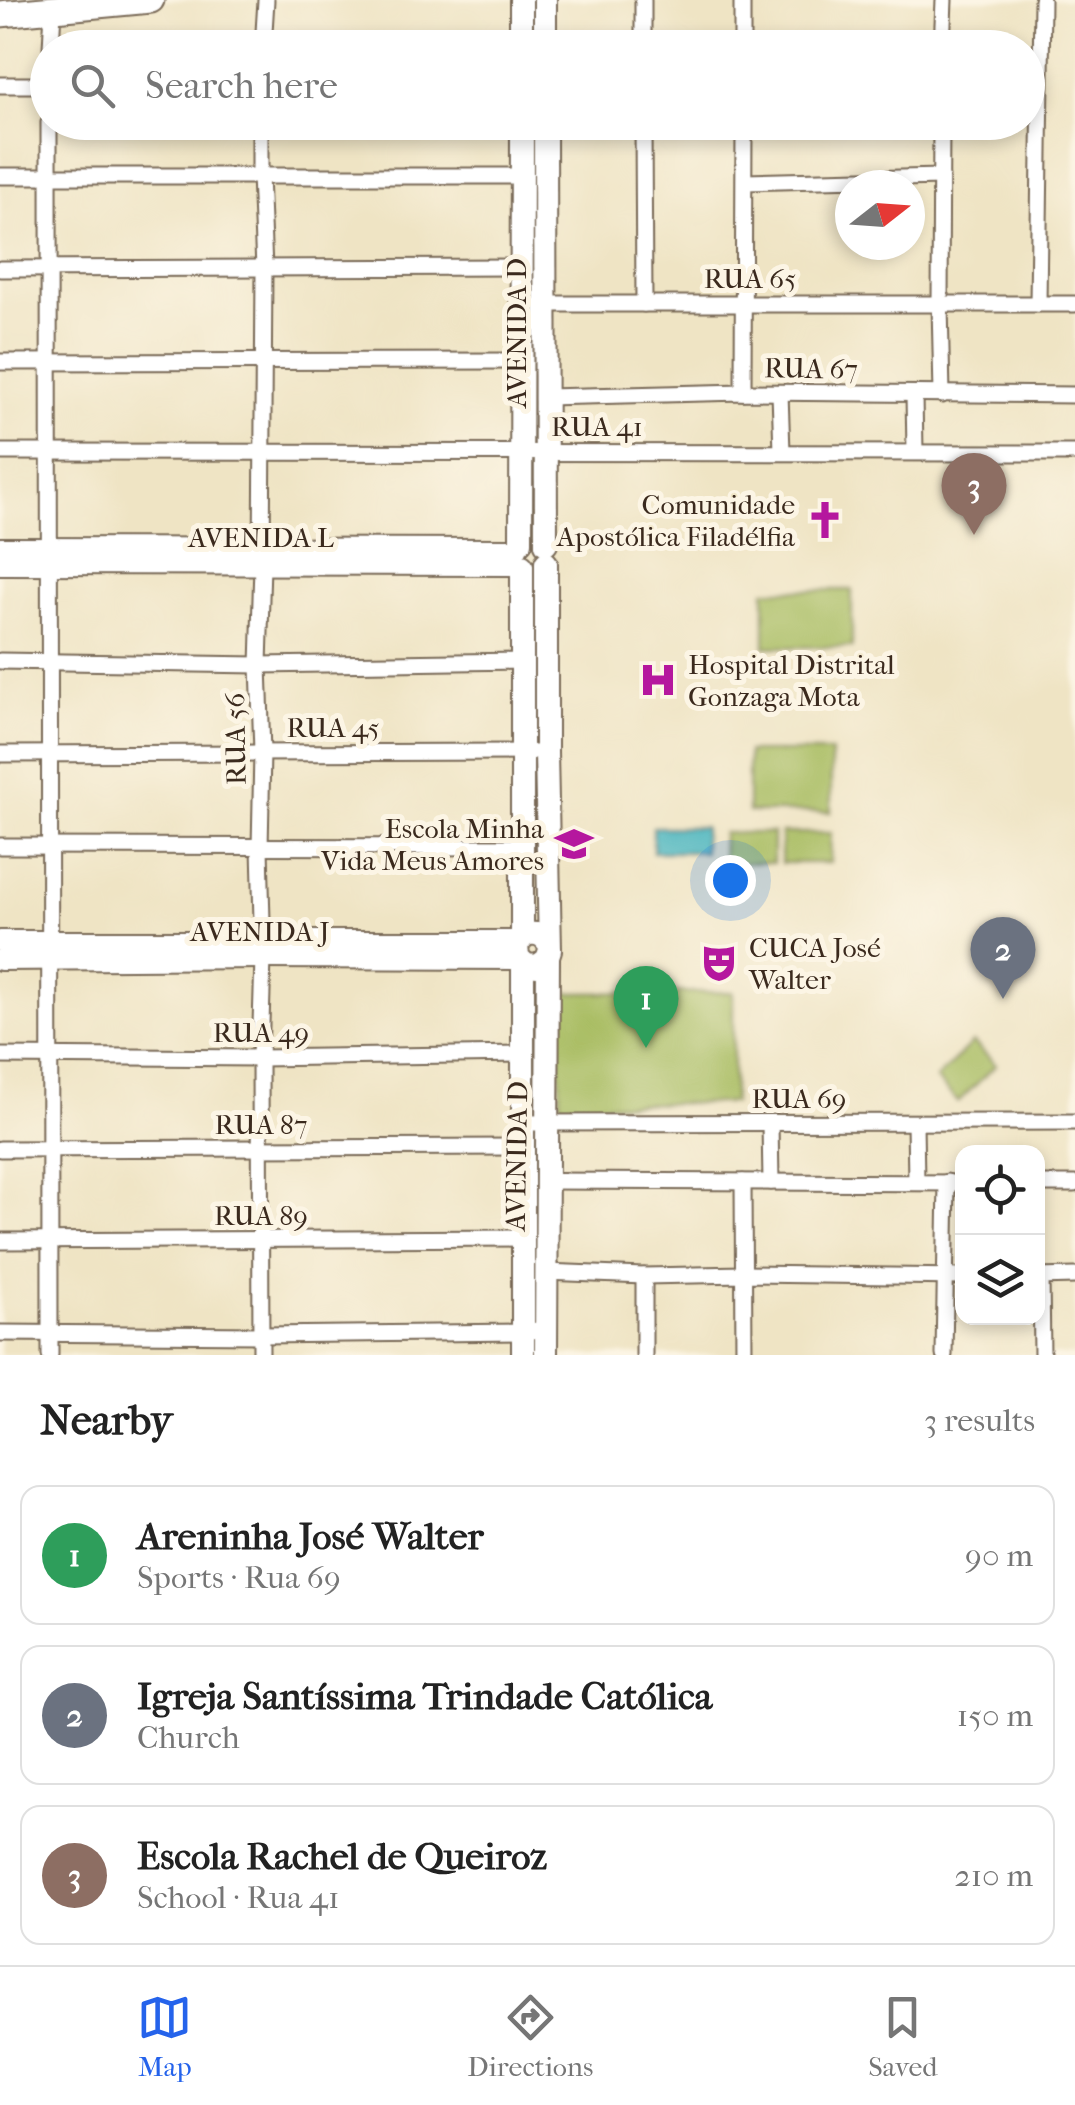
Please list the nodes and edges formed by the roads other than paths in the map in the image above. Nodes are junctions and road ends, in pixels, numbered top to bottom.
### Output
1 (152, 0) edge
2 (266, 0) edge
3 (520, 0) edge
4 (545, 0) edge
5 (643, 0) edge
6 (742, 0) edge
7 (944, 0) edge
8 (1042, 0) edge
9 (53, 10) junction
10 (0, 14) edge
11 (52, 30) edge
12 (264, 30) edge
13 (521, 30) edge
14 (545, 30) edge
15 (643, 30) edge
16 (742, 30) edge
17 (943, 30) edge
18 (1042, 30) edge
19 (30, 85) edge
20 (0, 86) edge
21 (49, 140) edge
22 (260, 140) edge
23 (522, 140) edge
24 (546, 140) edge
25 (643, 140) edge
26 (744, 140) edge
27 (941, 140) edge
28 (1040, 140) edge
29 (0, 176) edge
30 (49, 176) junction
31 (260, 176) junction
32 (522, 176) junction
33 (941, 177) junction
34 (745, 182) junction
35 (522, 267) junction
36 (48, 268) junction
37 (264, 268) junction
38 (0, 269) edge
39 (743, 303) junction
40 (546, 304) junction
41 (644, 304) junction
42 (940, 304) junction
43 (1038, 304) junction
44 (1075, 304) edge
45 (263, 361) junction
46 (522, 361) junction
47 (0, 362) edge
48 (48, 362) junction
49 (743, 392) junction
50 (780, 393) junction
51 (914, 395) junction
52 (942, 395) junction
53 (1075, 395) edge
54 (546, 397) junction
55 (49, 451) junction
56 (546, 451) junction
57 (0, 452) edge
58 (262, 452) junction
59 (521, 452) junction
60 (782, 452) junction
61 (916, 452) junction
62 (1075, 453) edge
63 (0, 548) edge
64 (529, 555) junction
65 (48, 556) junction
66 (262, 557) junction
67 (0, 564) edge
68 (522, 661) junction
69 (0, 662) edge
70 (50, 662) junction
71 (259, 664) junction
72 (262, 752) junction
73 (534, 752) junction
74 (0, 754) edge
75 (50, 755) junction
76 (48, 844) junction
77 (0, 846) edge
78 (522, 846) junction
79 (260, 848) junction
80 (0, 941) edge
81 (262, 949) junction
82 (521, 950) junction
83 (548, 950) junction
84 (51, 951) junction
85 (0, 960) edge
86 (523, 1054) junction
87 (0, 1056) edge
88 (48, 1056) junction
89 (260, 1058) junction
90 (522, 1122) junction
91 (1075, 1122) edge
92 (546, 1123) junction
93 (770, 1123) junction
94 (915, 1123) junction
95 (522, 1147) junction
96 (0, 1149) edge
97 (48, 1149) junction
98 (260, 1149) junction
99 (546, 1181) junction
100 (743, 1182) junction
101 (771, 1182) junction
102 (916, 1182) junction
103 (955, 1182) edge
104 (1045, 1184) edge
105 (1075, 1184) edge
106 (523, 1238) junction
107 (49, 1240) junction
108 (261, 1240) junction
109 (0, 1241) edge
110 (546, 1272) junction
111 (744, 1274) junction
112 (644, 1276) junction
113 (1075, 1276) edge
114 (954, 1277) edge
115 (1045, 1277) edge
116 (1041, 1325) edge
117 (0, 1333) edge
118 (50, 1334) junction
119 (261, 1335) junction
120 (531, 1338) edge
121 (50, 1355) edge
122 (261, 1355) edge
123 (546, 1355) edge
124 (644, 1355) edge
125 (744, 1355) edge
126 (944, 1355) edge
127 (1042, 1355) edge

1 - 9 main road
2 - 12 street
3 - 13 main road
4 - 14 main road
5 - 15 street
6 - 16 street
7 - 17 street
8 - 18 street
9 - 10 main road
9 - 11 street
19 - 20 street
21 - 30 street
22 - 31 street, RUA 56
23 - 32 main road, AVENIDA D
24 - 40 main road, AVENIDA D
25 - 41 street
26 - 34 street
27 - 33 street
28 - 43 street
29 - 30 street
30 - 31 street
30 - 36 street
31 - 32 street
31 - 37 street, RUA 56
32 - 35 main road, AVENIDA D
33 - 34 street
33 - 42 street
34 - 39 street
35 - 37 street
35 - 46 main road, AVENIDA D
36 - 37 street
36 - 38 street
36 - 48 street
37 - 45 street, RUA 56
39 - 41 street, RUA 65
39 - 42 street, RUA 65
39 - 49 street
40 - 41 street, RUA 65
40 - 54 main road, AVENIDA D
42 - 43 street, RUA 65
42 - 52 street
43 - 44 street, RUA 65
45 - 46 street
45 - 48 street
45 - 58 street, RUA 56
46 - 59 main road, AVENIDA D
47 - 48 street
48 - 55 street
49 - 50 street, RUA 67
49 - 54 street, RUA 67
50 - 51 street, RUA 67
50 - 60 street
51 - 52 street, RUA 67
51 - 61 street
52 - 53 street, RUA 67
54 - 56 main road, AVENIDA D
55 - 57 street, RUA 41
55 - 58 street, RUA 41
55 - 65 street
56 - 59 street, RUA 41
56 - 60 street, RUA 41
56 - 64 main road, AVENIDA D
58 - 59 street, RUA 41
58 - 66 street, RUA 56
59 - 64 main road, AVENIDA D
60 - 61 street, RUA 41
61 - 62 street, RUA 41
63 - 65 street, AVENIDA L
64 - 66 street, AVENIDA L
64 - 68 main road, AVENIDA D
64 - 73 main road, AVENIDA D
65 - 66 street, AVENIDA L
65 - 67 street, AVENIDA L
65 - 70 street
66 - 71 street, RUA 56
68 - 71 street
68 - 73 main road, AVENIDA D
69 - 70 street
70 - 71 street
70 - 75 street
71 - 72 street, RUA 56
72 - 73 street, RUA 45
72 - 75 street, RUA 45
72 - 79 street, RUA 56
73 - 78 main road, AVENIDA D
73 - 83 main road, AVENIDA D
74 - 75 street, RUA 45
75 - 76 street
76 - 77 street
76 - 79 street
76 - 84 street
78 - 79 street
78 - 82 main road, AVENIDA D
79 - 81 street, RUA 56
80 - 84 street, AVENIDA J
81 - 82 street, AVENIDA J
81 - 84 street, AVENIDA J
81 - 89 street, RUA 56
82 - 83 main road
82 - 86 main road, AVENIDA D
83 - 92 main road, AVENIDA D
84 - 85 street, AVENIDA J
84 - 88 street
86 - 89 street, RUA 49
86 - 90 main road, AVENIDA D
87 - 88 street, RUA 49
88 - 89 street, RUA 49
88 - 97 street
89 - 98 street, RUA 56
90 - 92 street, RUA 69
90 - 95 main road, AVENIDA D
91 - 94 street, RUA 69
92 - 93 street, RUA 69
92 - 99 main road, AVENIDA D
93 - 94 street, RUA 69
93 - 101 street
94 - 102 street
95 - 98 street, RUA 87
95 - 106 main road, AVENIDA D
96 - 97 street, RUA 87
97 - 98 street, RUA 87
97 - 107 street
98 - 108 street, RUA 56
99 - 100 street
99 - 110 main road, AVENIDA D
100 - 101 street
100 - 111 street
101 - 102 street
102 - 103 street
103 - 114 street
104 - 105 street
106 - 108 street, RUA 89
106 - 120 main road, AVENIDA D
107 - 108 street, RUA 89
107 - 109 street, RUA 89
107 - 118 street
108 - 119 street, RUA 56
110 - 112 street
110 - 120 main road, AVENIDA D
111 - 112 street
111 - 114 street
111 - 125 street
112 - 124 street
113 - 115 street
114 - 126 street
116 - 127 street
117 - 118 street
118 - 119 street
118 - 121 street
119 - 120 street
119 - 122 street, RUA 56
120 - 123 main road, AVENIDA D

